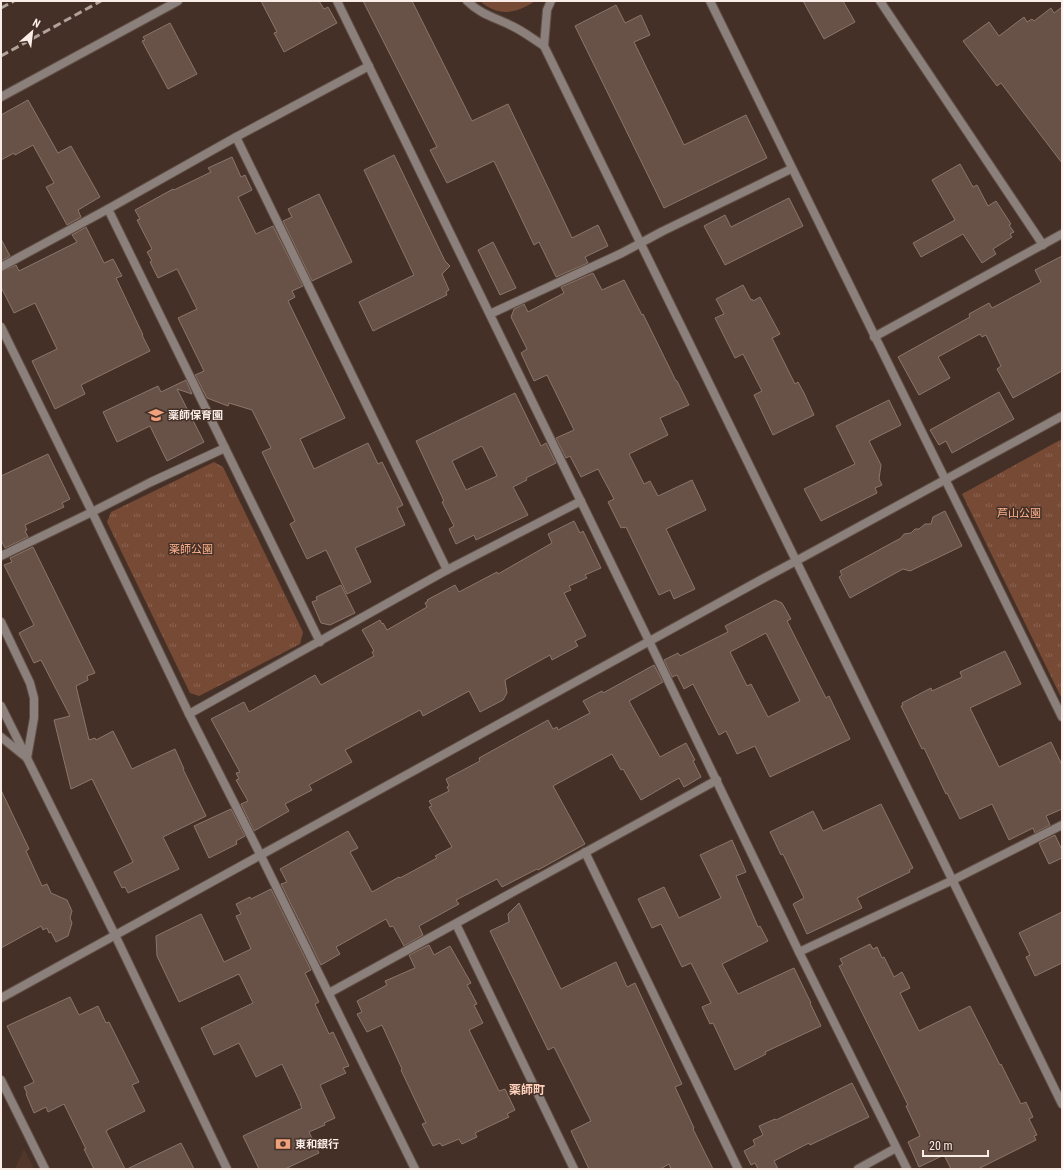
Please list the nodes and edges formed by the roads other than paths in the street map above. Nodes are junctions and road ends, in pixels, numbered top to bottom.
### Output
1 (178, 1) edge
2 (337, 1) edge
3 (467, 1) edge
4 (551, 1) edge
5 (710, 1) edge
6 (880, 1) edge
7 (544, 46) junction
8 (369, 66) junction
9 (1, 97) edge
10 (236, 137) junction
11 (791, 168) junction
12 (108, 209) junction
13 (1062, 234) edge
14 (640, 243) junction
15 (1043, 245) junction
16 (1, 267) edge
17 (490, 314) junction
18 (1, 327) edge
19 (874, 337) junction
20 (1062, 416) edge
21 (225, 448) junction
22 (946, 479) junction
23 (581, 501) junction
24 (92, 512) junction
25 (1, 556) edge
26 (796, 561) junction
27 (448, 570) junction
28 (1, 622) edge
29 (649, 641) junction
30 (320, 642) junction
31 (1, 706) edge
32 (189, 714) junction
33 (1062, 717) edge
34 (1, 737) edge
35 (26, 758) junction
36 (716, 780) junction
37 (1062, 825) edge
38 (585, 852) junction
39 (260, 854) junction
40 (952, 880) junction
41 (456, 924) junction
42 (114, 935) junction
43 (799, 952) junction
44 (329, 993) junction
45 (1, 998) edge
46 (1, 1080) edge
47 (1062, 1104) edge
48 (896, 1148) junction
49 (45, 1169) edge
50 (227, 1169) edge
51 (416, 1169) edge
52 (574, 1169) edge
53 (738, 1169) edge
54 (858, 1169) edge
55 (907, 1169) edge

1 - 9 street
2 - 8 street
3 - 7 street
4 - 7 street
5 - 11 street
6 - 15 street
7 - 14 street
8 - 10 street
8 - 17 street
10 - 12 street
10 - 27 street
11 - 14 street
11 - 19 street
12 - 16 street
12 - 21 street
13 - 15 street
14 - 17 street
14 - 26 street
15 - 19 street
17 - 23 street
18 - 24 street
19 - 22 street
20 - 22 street
21 - 24 street
21 - 30 street
22 - 26 street
22 - 33 street
23 - 27 street
23 - 29 street
24 - 25 street
24 - 32 street
26 - 29 street
26 - 40 street
27 - 30 street
28 - 35 street
29 - 36 street
29 - 39 street
30 - 32 street
31 - 35 street
32 - 39 street
34 - 35 street
35 - 42 street
36 - 38 street
36 - 43 street
37 - 40 street
38 - 41 street
38 - 53 street
39 - 42 street
39 - 44 street
40 - 43 street
40 - 47 street
41 - 44 street
41 - 52 street
42 - 45 street
42 - 50 street
43 - 48 street
44 - 51 street
46 - 49 street
48 - 54 street
48 - 55 street

